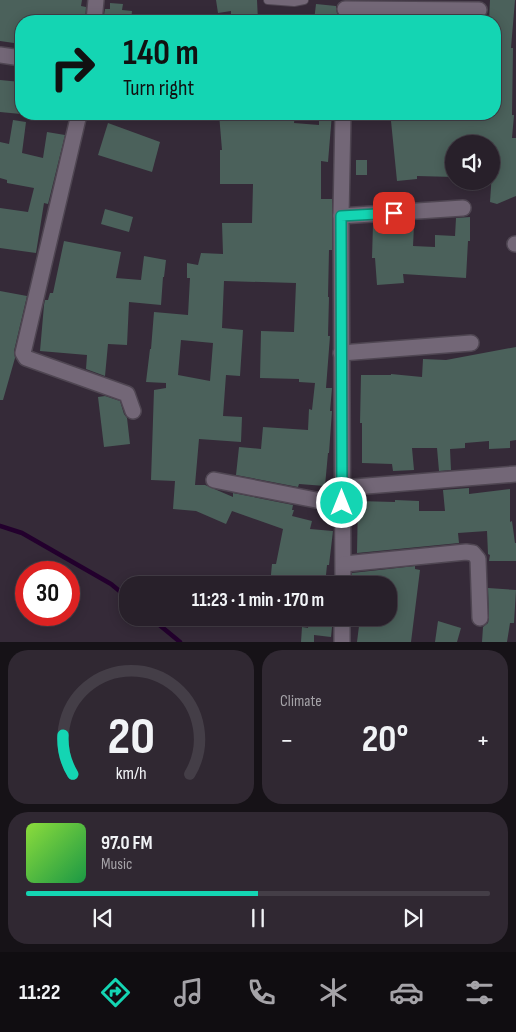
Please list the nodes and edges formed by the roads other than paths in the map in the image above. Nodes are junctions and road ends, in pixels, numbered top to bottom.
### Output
1 (96, 0) edge
2 (268, 0) edge
3 (304, 0) edge
4 (345, 10) edge
5 (479, 10) dead end
6 (95, 15) edge
7 (0, 55) edge
8 (15, 57) edge
9 (78, 120) edge
10 (342, 120) edge
11 (463, 208) dead end
12 (341, 216) junction
13 (471, 344) dead end
14 (342, 353) junction
15 (133, 411) dead end
16 (516, 474) edge
17 (214, 480) dead end
18 (342, 488) junction
19 (342, 503) junction
20 (344, 564) junction
21 (343, 576) edge
22 (480, 618) dead end
23 (342, 626) edge
24 (342, 642) edge

1 - 6 street
2 - 3 lane
4 - 5 street
7 - 8 street
9 - 15 street
10 - 12 street
11 - 12 street
12 - 14 street
13 - 14 street
14 - 18 street
16 - 18 street
17 - 19 street
18 - 19 street
19 - 20 street
20 - 21 street
20 - 22 street
23 - 24 street

